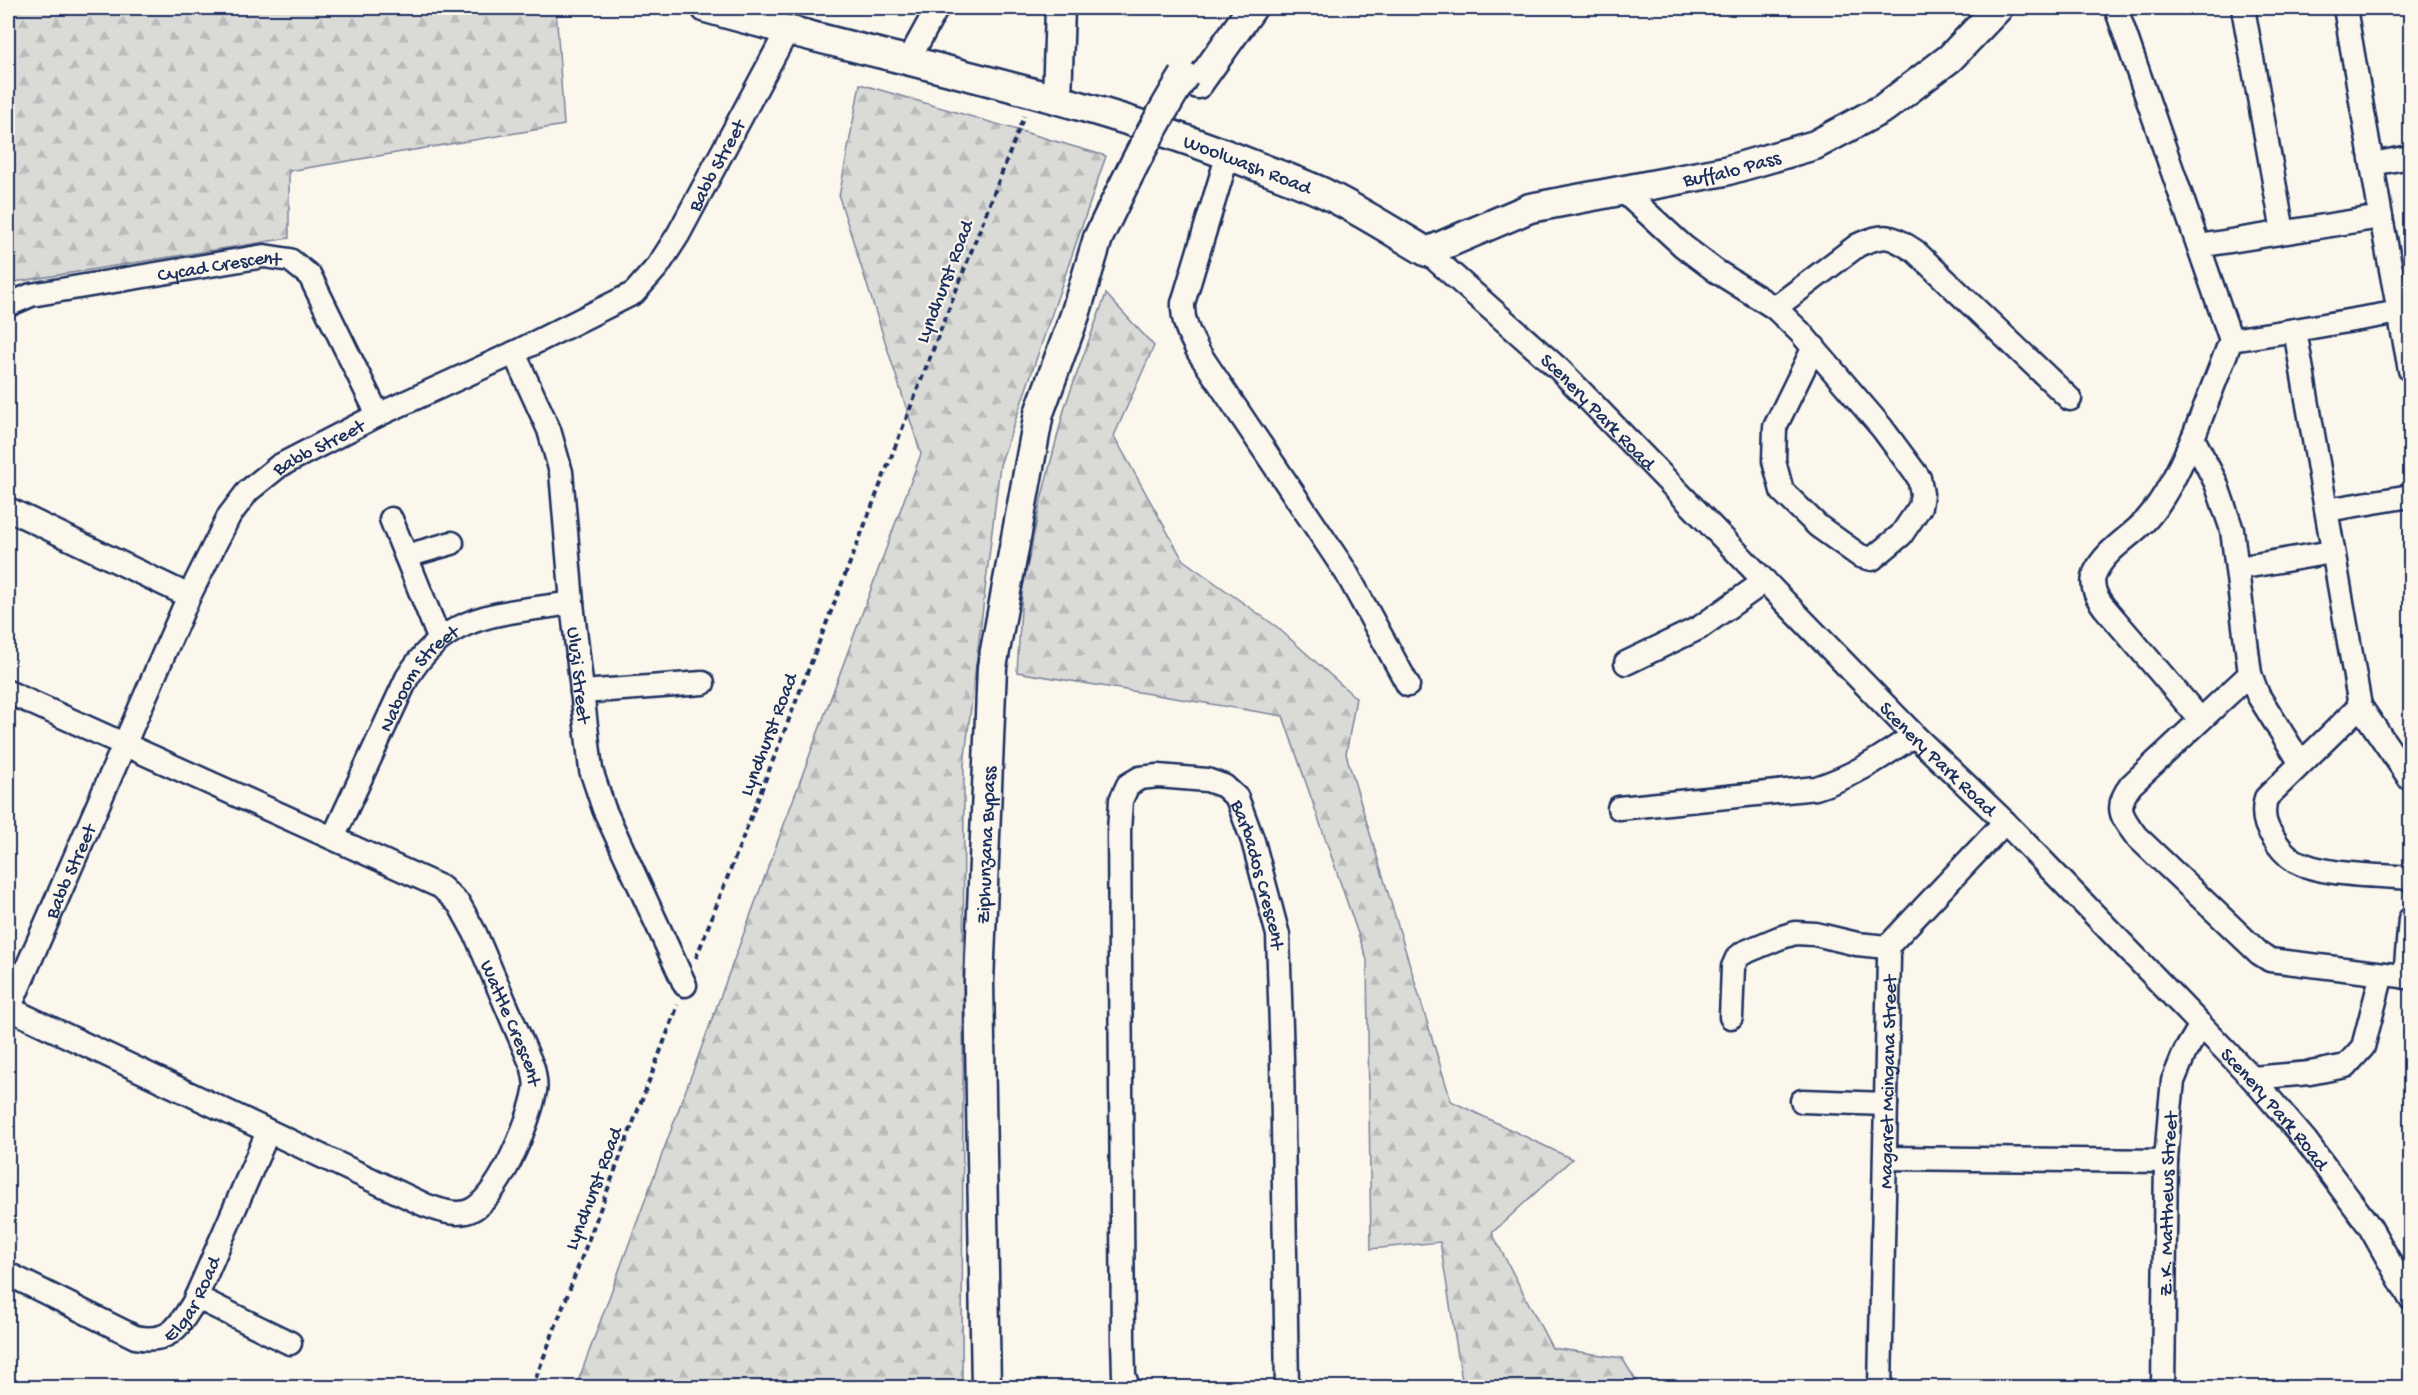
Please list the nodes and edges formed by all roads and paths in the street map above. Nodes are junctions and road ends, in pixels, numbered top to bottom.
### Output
1 (706, 8) edge
2 (936, 8) edge
3 (1060, 8) edge
4 (1227, 8) edge
5 (1252, 8) edge
6 (1998, 8) edge
7 (2116, 8) edge
8 (2243, 8) edge
9 (2346, 8) edge
10 (787, 31) junction
11 (908, 62) junction
12 (1191, 80) junction
13 (1045, 96) junction
14 (1228, 154) junction
15 (2410, 157) edge
16 (2372, 164) junction
17 (1622, 190) junction
18 (2381, 217) junction
19 (2283, 232) junction
20 (2199, 246) junction
21 (1427, 252) junction
22 (8, 305) edge
23 (1775, 308) junction
24 (2400, 312) junction
25 (2295, 330) junction
26 (2231, 340) junction
27 (1814, 347) junction
28 (514, 353) junction
29 (2410, 370) edge
30 (2070, 399) dead end
31 (378, 415) junction
32 (2193, 438) junction
33 (2410, 496) edge
34 (8, 509) edge
35 (2328, 510) junction
36 (391, 519) dead end
37 (452, 543) dead end
38 (2332, 552) junction
39 (406, 556) junction
40 (2238, 568) junction
41 (1765, 581) junction
42 (189, 596) junction
43 (572, 603) junction
44 (439, 638) junction
45 (1626, 663) dead end
46 (2250, 674) junction
47 (703, 683) dead end
48 (1408, 685) dead end
49 (8, 692) edge
50 (582, 692) junction
51 (2360, 706) junction
52 (2200, 720) junction
53 (1914, 735) junction
54 (123, 744) junction
55 (2300, 762) junction
56 (2410, 779) edge
57 (1619, 808) dead end
58 (2005, 822) junction
59 (333, 838) junction
60 (2410, 878) edge
61 (2410, 919) edge
62 (1887, 947) junction
63 (2382, 974) junction
64 (2408, 977) edge
65 (686, 985) junction
66 (8, 1009) edge
67 (1731, 1017) dead end
68 (2201, 1025) junction
69 (2252, 1078) junction
70 (1802, 1101) dead end
71 (1886, 1104) junction
72 (268, 1132) junction
73 (1885, 1158) junction
74 (2166, 1161) junction
75 (8, 1274) edge
76 (196, 1297) junction
77 (2410, 1298) edge
78 (290, 1343) dead end
79 (532, 1388) edge
80 (986, 1388) edge
81 (1128, 1388) edge
82 (1287, 1388) edge
83 (1880, 1388) edge
84 (2163, 1388) edge

1 - 10 main road, Woolwash Road
2 - 11 street
3 - 13 main road
4 - 12 main road
5 - 12 main road
6 - 17 main road, Buffalo Pass
7 - 20 street
8 - 19 street
9 - 16 street
10 - 11 main road, Woolwash Road
10 - 28 street, Babb Street
11 - 13 main road, Woolwash Road
12 - 80 main road, Ziphunzana Bypass
13 - 14 main road, Woolwash Road
13 - 65 path, Lyndhurst Road
14 - 21 main road, Woolwash Road
14 - 48 street
15 - 16 street
16 - 18 street
17 - 21 main road, Buffalo Pass
17 - 23 street
18 - 19 street
18 - 24 street
19 - 20 street
20 - 26 street
21 - 41 street, Scenery Park Road
22 - 31 street, Cycad Crescent
23 - 27 street
23 - 30 street
24 - 25 street
24 - 29 street
25 - 26 street
25 - 35 street
26 - 32 street
27 - 27 street
28 - 31 street, Babb Street
28 - 43 street, Uluzi Street
31 - 42 street, Babb Street
32 - 40 street
32 - 52 street
33 - 35 street
34 - 42 street
35 - 38 street
36 - 39 street
37 - 39 street
38 - 40 street
38 - 51 street
39 - 44 street
40 - 46 street
41 - 45 street
41 - 53 street, Scenery Park Road
42 - 54 street, Babb Street
43 - 44 street, Naboom Street
43 - 50 street, Uluzi Street
44 - 59 street, Naboom Street
46 - 52 street
46 - 55 street
47 - 50 street
49 - 54 street, Wattle Crescent
50 - 65 street, Uluzi Street
51 - 55 street
51 - 56 street
52 - 63 street
53 - 57 street
53 - 58 street, Scenery Park Road
54 - 59 street, Wattle Crescent
54 - 66 street, Babb Street
55 - 60 street
58 - 62 street, Magaret Mcingana Street
58 - 68 street, Scenery Park Road
59 - 72 street, Wattle Crescent
61 - 64 street
62 - 67 street
62 - 71 street, Magaret Mcingana Street
63 - 64 street
63 - 69 street
65 - 79 path, Lyndhurst Road
66 - 72 street, Wattle Crescent
68 - 69 street, Scenery Park Road
68 - 74 street, Z.K. Matthews Street
69 - 77 street, Scenery Park Road
70 - 71 street
71 - 73 street, Magaret Mcingana Street
72 - 76 street, Elgar Road
73 - 74 street
73 - 83 street, Magaret Mcingana Street
74 - 84 street, Z.K. Matthews Street
75 - 76 street, Elgar Road
76 - 78 street
81 - 82 street, Barbados Crescent

